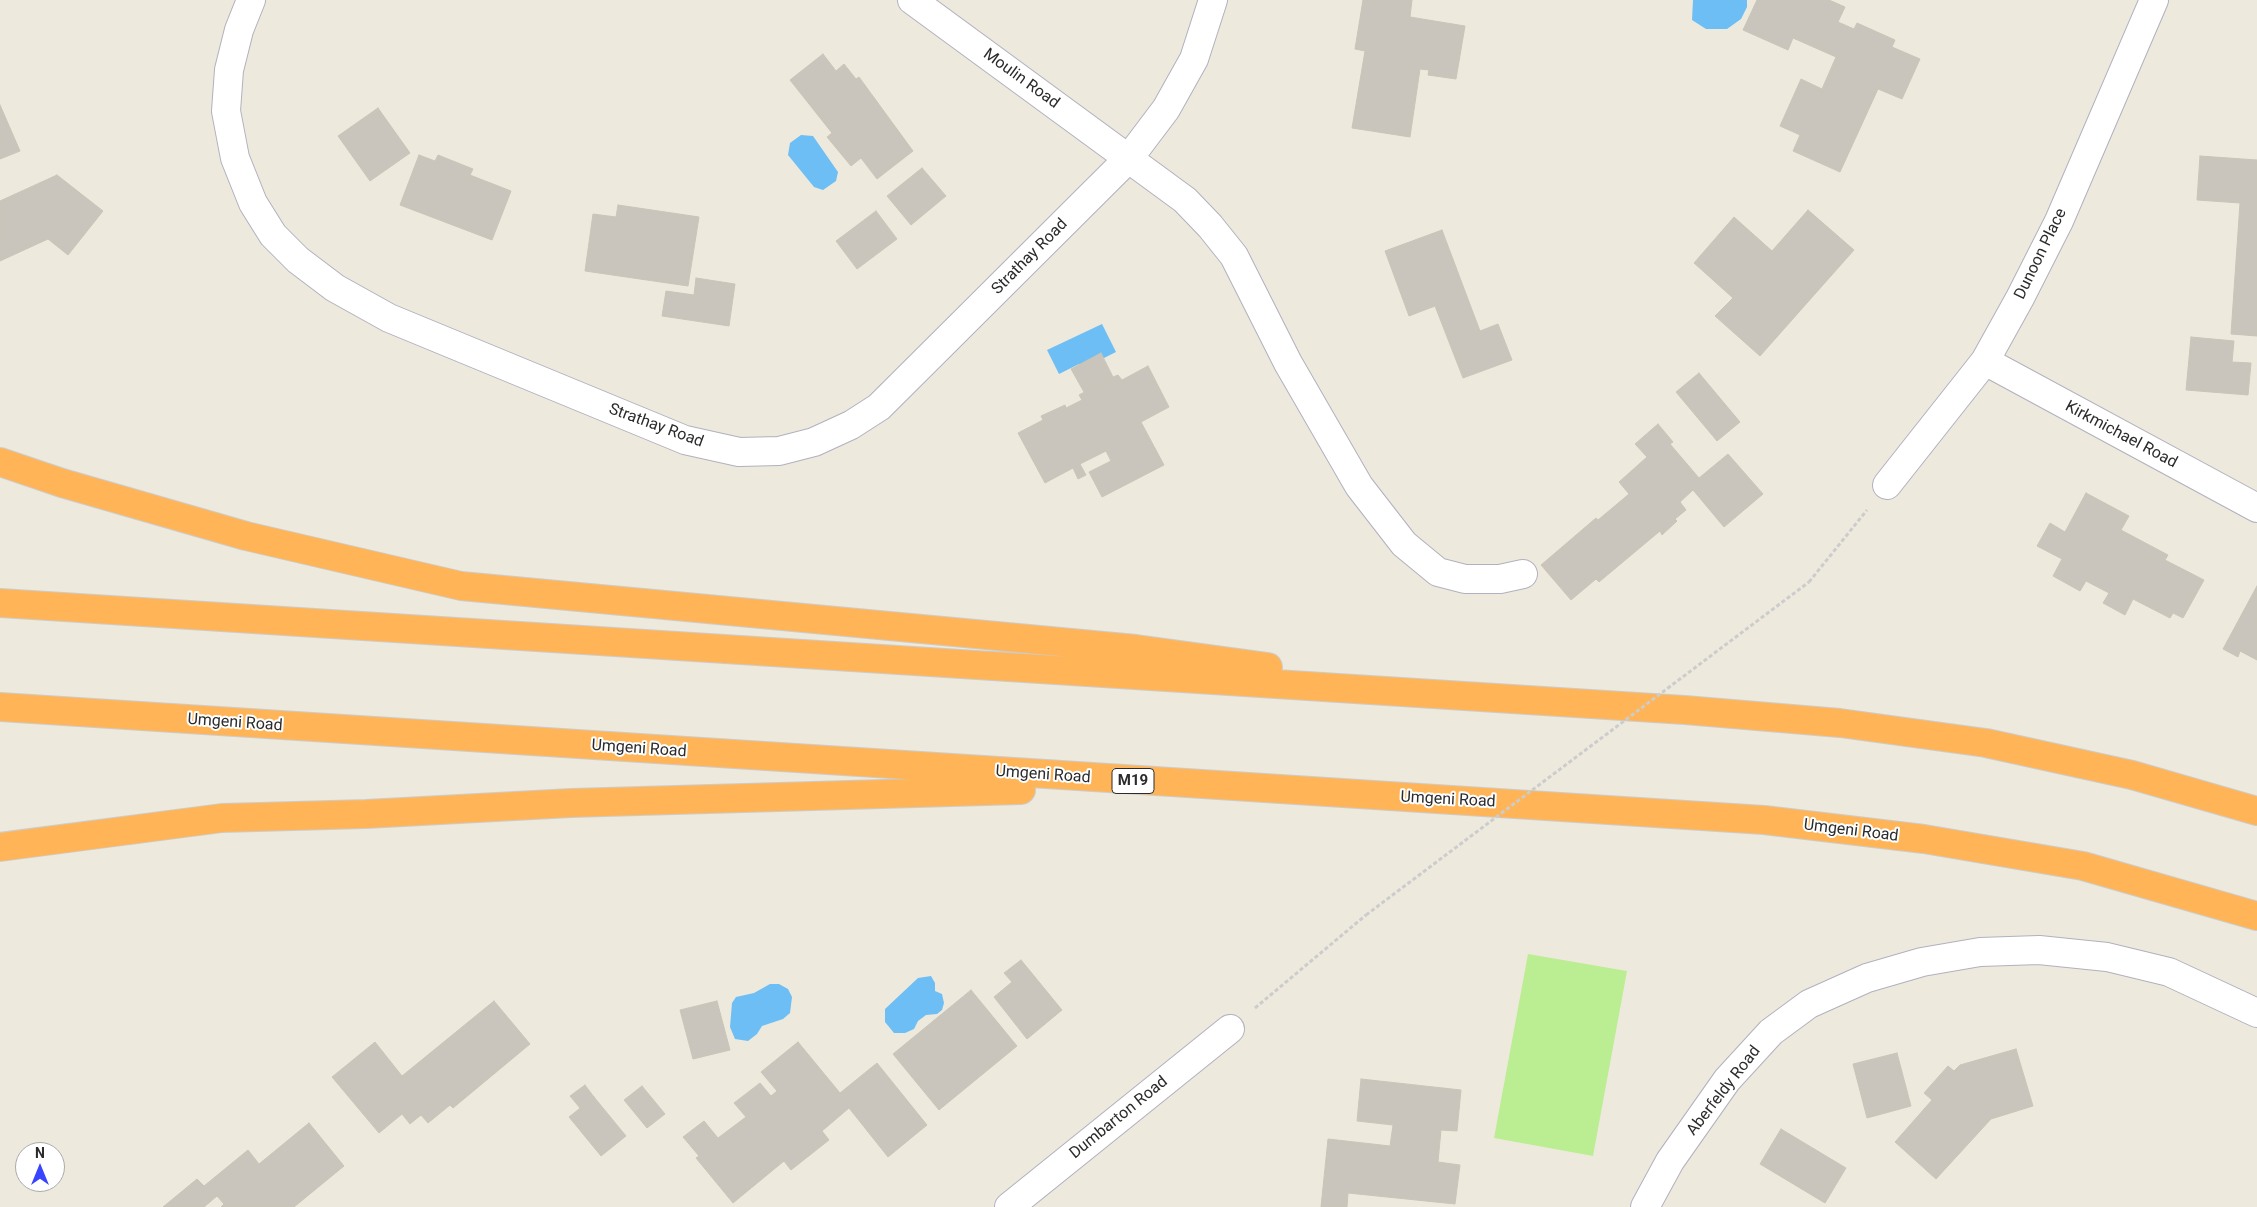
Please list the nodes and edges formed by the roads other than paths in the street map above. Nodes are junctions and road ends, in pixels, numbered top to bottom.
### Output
1 (251, 0) edge
2 (912, 0) edge
3 (1212, 0) edge
4 (2154, 0) edge
5 (1129, 158) junction
6 (1985, 361) junction
7 (0, 462) edge
8 (1887, 485) road end
9 (2257, 508) edge
10 (1523, 574) dead end
11 (0, 603) edge
12 (1532, 701) junction
13 (0, 707) edge
14 (1188, 785) junction
15 (2257, 811) edge
16 (0, 847) edge
17 (2257, 916) edge
18 (2257, 1013) edge
19 (1230, 1029) road end
20 (1009, 1207) edge
21 (1645, 1207) edge

1 - 5 street, Strathay Road
2 - 5 street, Moulin Road
3 - 5 street, Strathay Road
4 - 6 street, Dunoon Place
5 - 10 street, Moulin Road
6 - 8 street, Dunoon Place
6 - 9 street, Kirkmichael Road
7 - 12 highway
11 - 12 highway
12 - 15 highway
13 - 14 highway, Umgeni Road / M19
14 - 16 highway
14 - 17 highway, Umgeni Road / M19
18 - 21 street, Aberfeldy Road
19 - 20 street, Dumbarton Road

